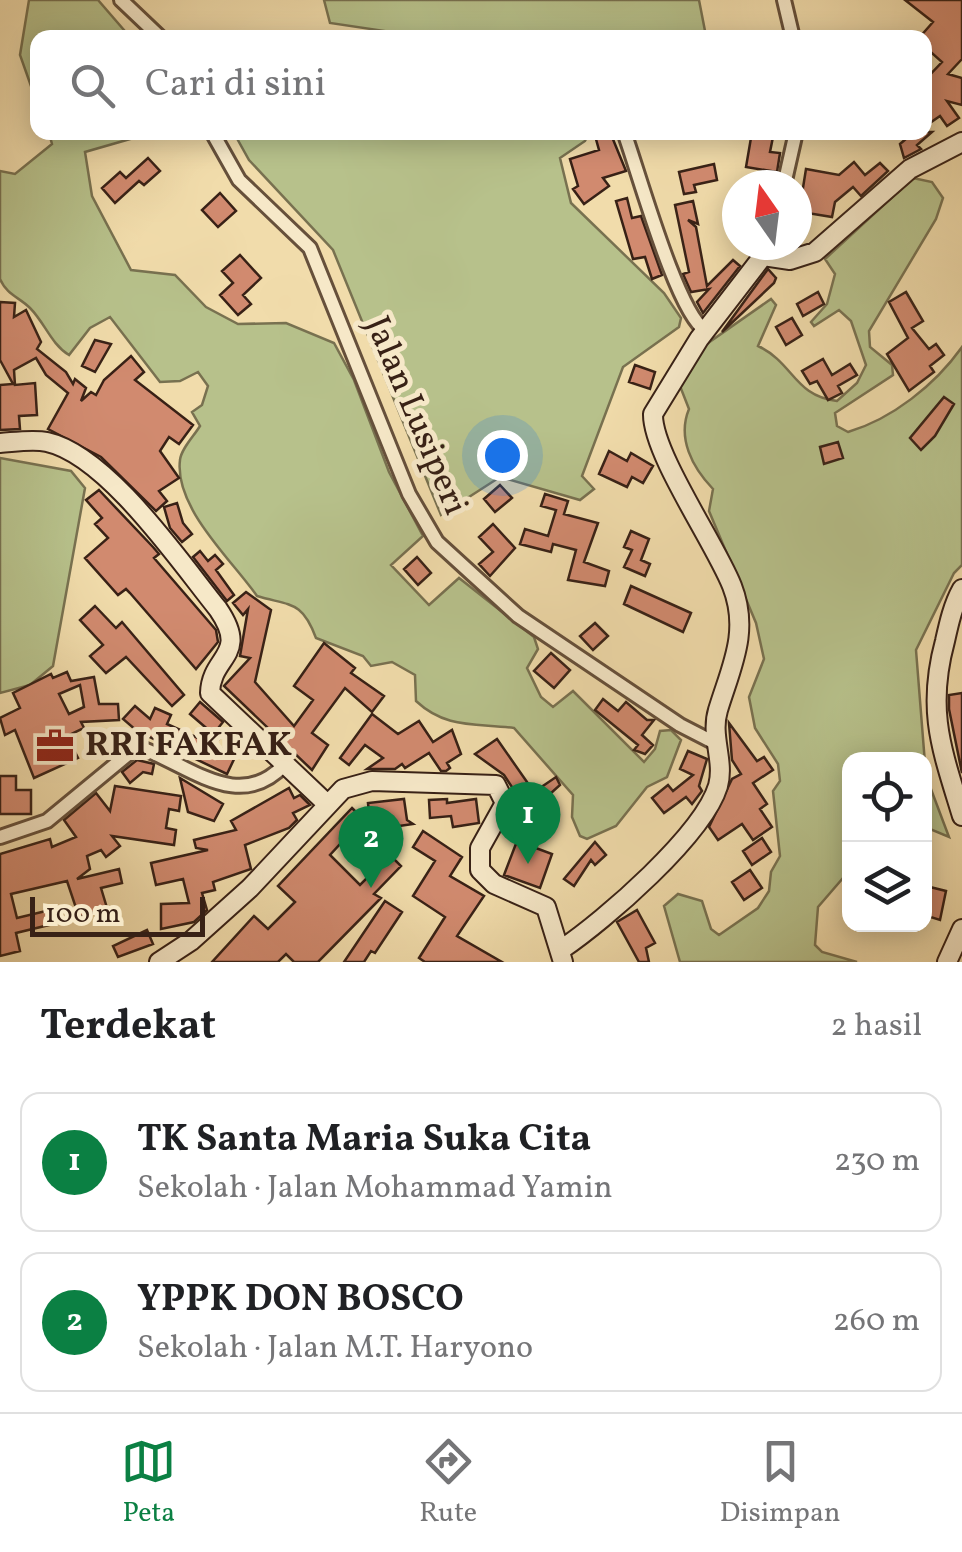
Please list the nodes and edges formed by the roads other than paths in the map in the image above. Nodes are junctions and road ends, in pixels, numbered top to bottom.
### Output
1 (121, 0) edge
2 (784, 0) edge
3 (153, 30) edge
4 (791, 30) edge
5 (216, 140) edge
6 (627, 140) edge
7 (794, 140) edge
8 (962, 142) edge
9 (787, 170) edge
10 (812, 253) edge
11 (758, 260) edge
12 (705, 330) junction
13 (0, 443) edge
14 (962, 589) edge
15 (714, 743) junction
16 (285, 764) junction
17 (326, 803) junction
18 (962, 816) edge
19 (0, 837) edge
20 (962, 929) edge
21 (562, 956) edge
22 (159, 962) edge
23 (948, 962) edge

1 - 3 street
2 - 4 street
5 - 15 street, Jalan Lusiperi
6 - 12 street
7 - 9 street
8 - 10 main road
11 - 12 main road
12 - 15 main road
13 - 16 main road
14 - 18 main road
15 - 21 main road
16 - 17 main road
16 - 19 street
17 - 21 main road
17 - 22 main road
20 - 23 main road

